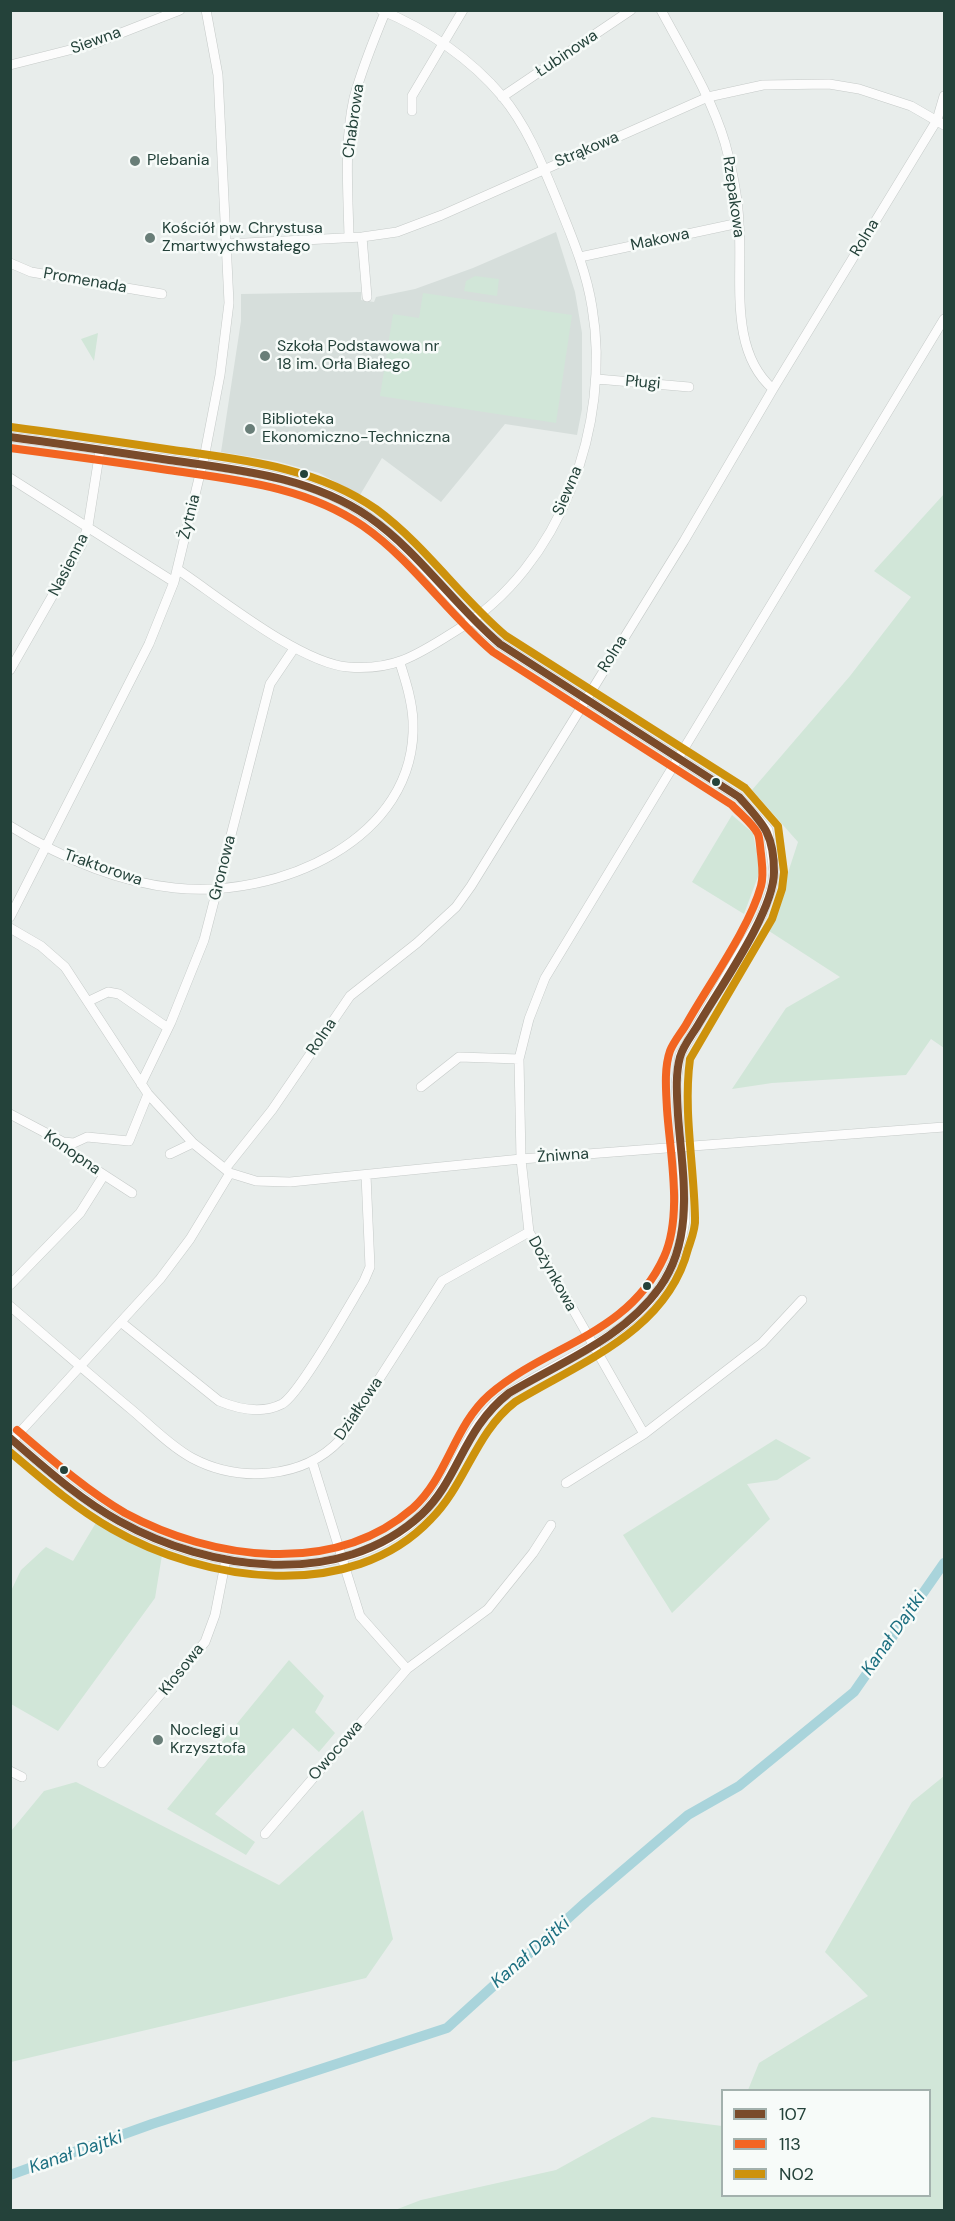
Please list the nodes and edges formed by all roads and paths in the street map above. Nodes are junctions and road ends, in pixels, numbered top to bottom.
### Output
1 (180, 10) edge
2 (206, 10) edge
3 (463, 10) edge
4 (632, 10) edge
5 (661, 10) edge
6 (384, 11) edge
7 (445, 43) junction
8 (10, 65) edge
9 (945, 96) edge
10 (502, 97) junction
11 (708, 97) junction
12 (412, 111) dead end
13 (941, 123) edge
14 (544, 168) junction
15 (740, 223) junction
16 (349, 237) junction
17 (363, 237) junction
18 (226, 244) junction
19 (580, 257) junction
20 (10, 263) edge
21 (162, 294) dead end
22 (368, 297) dead end
23 (945, 319) edge
24 (597, 380) junction
25 (689, 387) dead end
26 (773, 389) junction
27 (10, 437) edge
28 (100, 450) junction
29 (202, 464) junction
30 (10, 478) edge
31 (88, 526) junction
32 (177, 569) junction
33 (174, 582) junction
34 (473, 621) junction
35 (293, 650) junction
36 (400, 663) junction
37 (10, 670) edge
38 (585, 698) junction
39 (679, 757) junction
40 (10, 826) edge
41 (45, 848) junction
42 (218, 888) junction
43 (10, 917) edge
44 (10, 928) edge
45 (89, 1001) junction
46 (168, 1028) junction
47 (519, 1059) junction
48 (141, 1084) junction
49 (421, 1087) dead end
50 (148, 1094) junction
51 (10, 1114) edge
52 (945, 1127) edge
53 (63, 1142) junction
54 (193, 1143) junction
55 (680, 1148) junction
56 (170, 1154) dead end
57 (521, 1159) junction
58 (227, 1171) junction
59 (104, 1175) junction
60 (366, 1175) junction
61 (132, 1193) dead end
62 (529, 1232) junction
63 (10, 1285) edge
64 (802, 1300) dead end
65 (10, 1306) edge
66 (122, 1323) junction
67 (592, 1346) junction
68 (82, 1368) junction
69 (644, 1434) junction
70 (11, 1440) edge
71 (312, 1461) junction
72 (566, 1482) dead end
73 (551, 1525) dead end
74 (344, 1558) junction
75 (226, 1559) junction
76 (407, 1669) junction
77 (102, 1763) dead end
78 (10, 1771) edge
79 (22, 1777) dead end
80 (265, 1834) dead end

1 - 8 street, Siewna
2 - 18 street, Żytnia
3 - 7 street
4 - 10 street, Łubinowa
5 - 11 street, Rzepakowa
6 - 7 street, Siewna
6 - 16 street, Chabrowa
7 - 10 street, Siewna
7 - 12 street
9 - 13 street, Rolna
10 - 14 street, Siewna
11 - 13 street, Strąkowa
11 - 14 street, Strąkowa
11 - 15 street, Rzepakowa
13 - 26 street, Rolna
14 - 17 street, Strąkowa
14 - 19 street, Siewna
15 - 19 street, Makowa
15 - 26 street, Rzepakowa
16 - 17 street, Strąkowa
16 - 18 street, Strąkowa
17 - 22 street
18 - 29 street, Żytnia
19 - 24 street, Siewna
20 - 21 street, Promenada
23 - 39 street, Dożynkowa
24 - 25 street, Pługi
24 - 34 street, Siewna
26 - 38 street, Rolna
27 - 28 street
28 - 29 street
28 - 31 street, Nasienna
29 - 32 street, Żytnia
29 - 34 street
30 - 31 street
31 - 33 street
31 - 37 street, Nasienna
32 - 33 street, Żytnia
32 - 35 street, Siewna
33 - 41 street, Żytnia
34 - 36 street, Siewna
34 - 38 street
35 - 36 street, Siewna
35 - 42 street, Gronowa
36 - 42 street, Traktorowa
38 - 39 street
38 - 58 street, Rolna
39 - 47 street, Dożynkowa
39 - 55 street
40 - 41 street, Traktorowa
41 - 42 street, Traktorowa
41 - 43 street, Żytnia
42 - 46 street, Gronowa
44 - 45 street, Żniwna
45 - 46 street
45 - 48 street, Żniwna
46 - 48 street, Gronowa
47 - 49 street
47 - 57 street, Dożynkowa
48 - 50 street, Żniwna
50 - 53 street
50 - 54 street, Żniwna
51 - 53 street, Konopna
52 - 55 street, Żniwna
53 - 59 street, Konopna
54 - 56 street
54 - 58 street, Żniwna
55 - 57 street, Żniwna
55 - 67 street
57 - 60 street, Żniwna
57 - 62 street, Dożynkowa
58 - 60 street, Żniwna
58 - 66 street, Rolna
59 - 61 street, Konopna
59 - 63 street
60 - 66 street
62 - 67 street, Dożynkowa
62 - 71 street, Działkowa
64 - 69 street
65 - 68 street, Działkowa
66 - 68 street, Rolna
67 - 69 street, Dożynkowa
67 - 74 street
68 - 70 street, Rolna
68 - 71 street, Działkowa
69 - 72 street
70 - 75 street
71 - 74 street
73 - 76 street, Owocowa
74 - 75 street
74 - 76 street
75 - 77 street, Kłosowa
76 - 80 street, Owocowa
78 - 79 street

